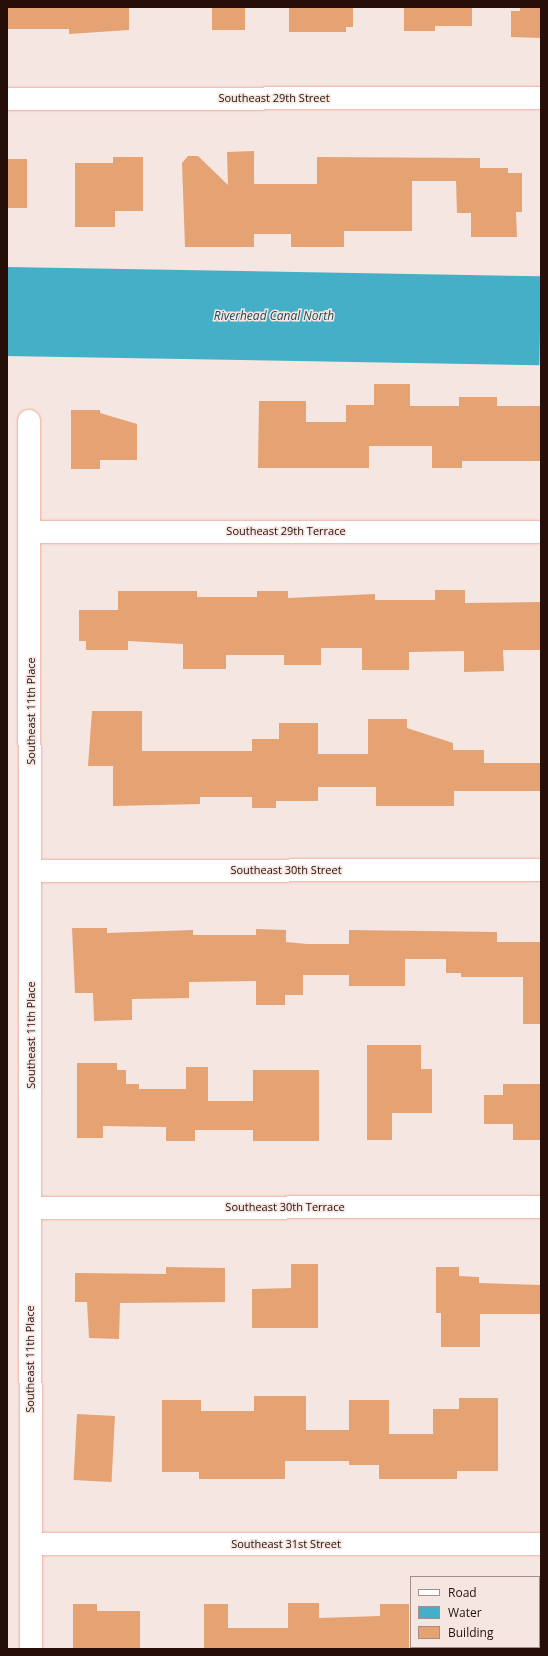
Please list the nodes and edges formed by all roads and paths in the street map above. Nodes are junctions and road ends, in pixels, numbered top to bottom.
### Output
1 (541, 98) edge
2 (7, 99) edge
3 (29, 421) dead end
4 (31, 532) junction
5 (541, 532) edge
6 (541, 870) edge
7 (32, 871) junction
8 (541, 1207) edge
9 (30, 1208) junction
10 (31, 1544) junction
11 (541, 1544) edge
12 (31, 1649) edge

1 - 2 street, Southeast 29th Street
3 - 4 street, Southeast 11th Place
4 - 5 street, Southeast 29th Terrace
4 - 7 street, Southeast 11th Place
6 - 7 street, Southeast 30th Street
7 - 9 street, Southeast 11th Place
8 - 9 street, Southeast 30th Terrace
9 - 10 street, Southeast 11th Place
10 - 11 street, Southeast 31st Street
10 - 12 street, Southeast 11th Place

